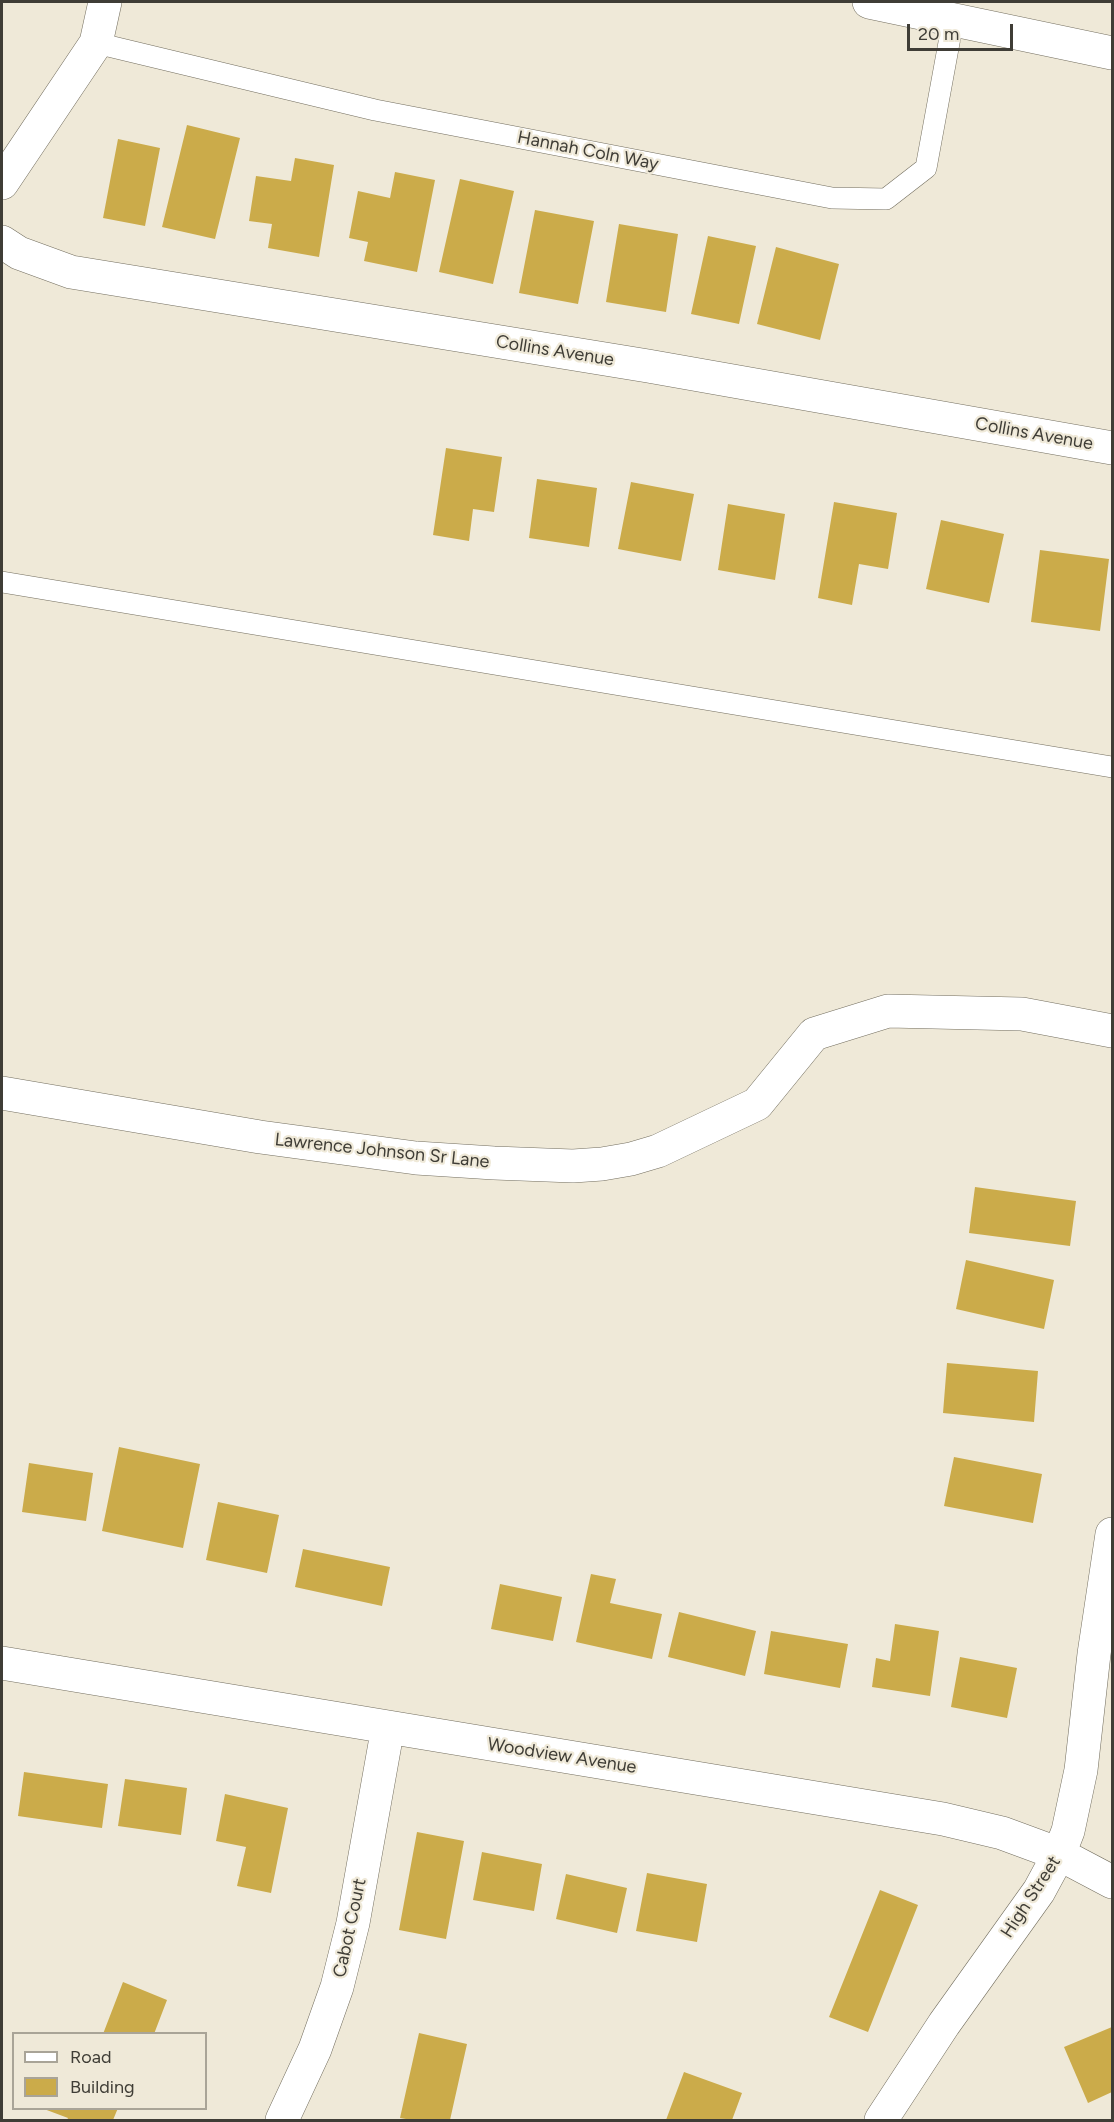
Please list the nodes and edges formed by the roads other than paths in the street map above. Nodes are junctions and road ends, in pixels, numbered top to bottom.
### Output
1 (105, 2) edge
2 (869, 2) edge
3 (953, 21) junction
4 (96, 44) junction
5 (1113, 53) edge
6 (2, 183) edge
7 (2, 242) edge
8 (1113, 448) edge
9 (2, 582) edge
10 (1113, 767) edge
11 (1113, 1031) edge
12 (2, 1093) edge
13 (1113, 1534) edge
14 (2, 1663) edge
15 (388, 1727) junction
16 (1059, 1854) junction
17 (1113, 1882) edge
18 (282, 2121) edge
19 (881, 2121) edge

1 - 4 street
2 - 3 street
3 - 4 lane, Hannah Coln Way
3 - 5 street
4 - 6 street
7 - 8 street, Collins Avenue
9 - 10 lane
11 - 12 street, Lawrence Johnson Sr Lane
13 - 16 street, High Street
14 - 15 street, Woodview Avenue
15 - 16 street, Woodview Avenue
15 - 18 street, Cabot Court
16 - 17 street, Woodview Avenue
16 - 19 street, High Street

